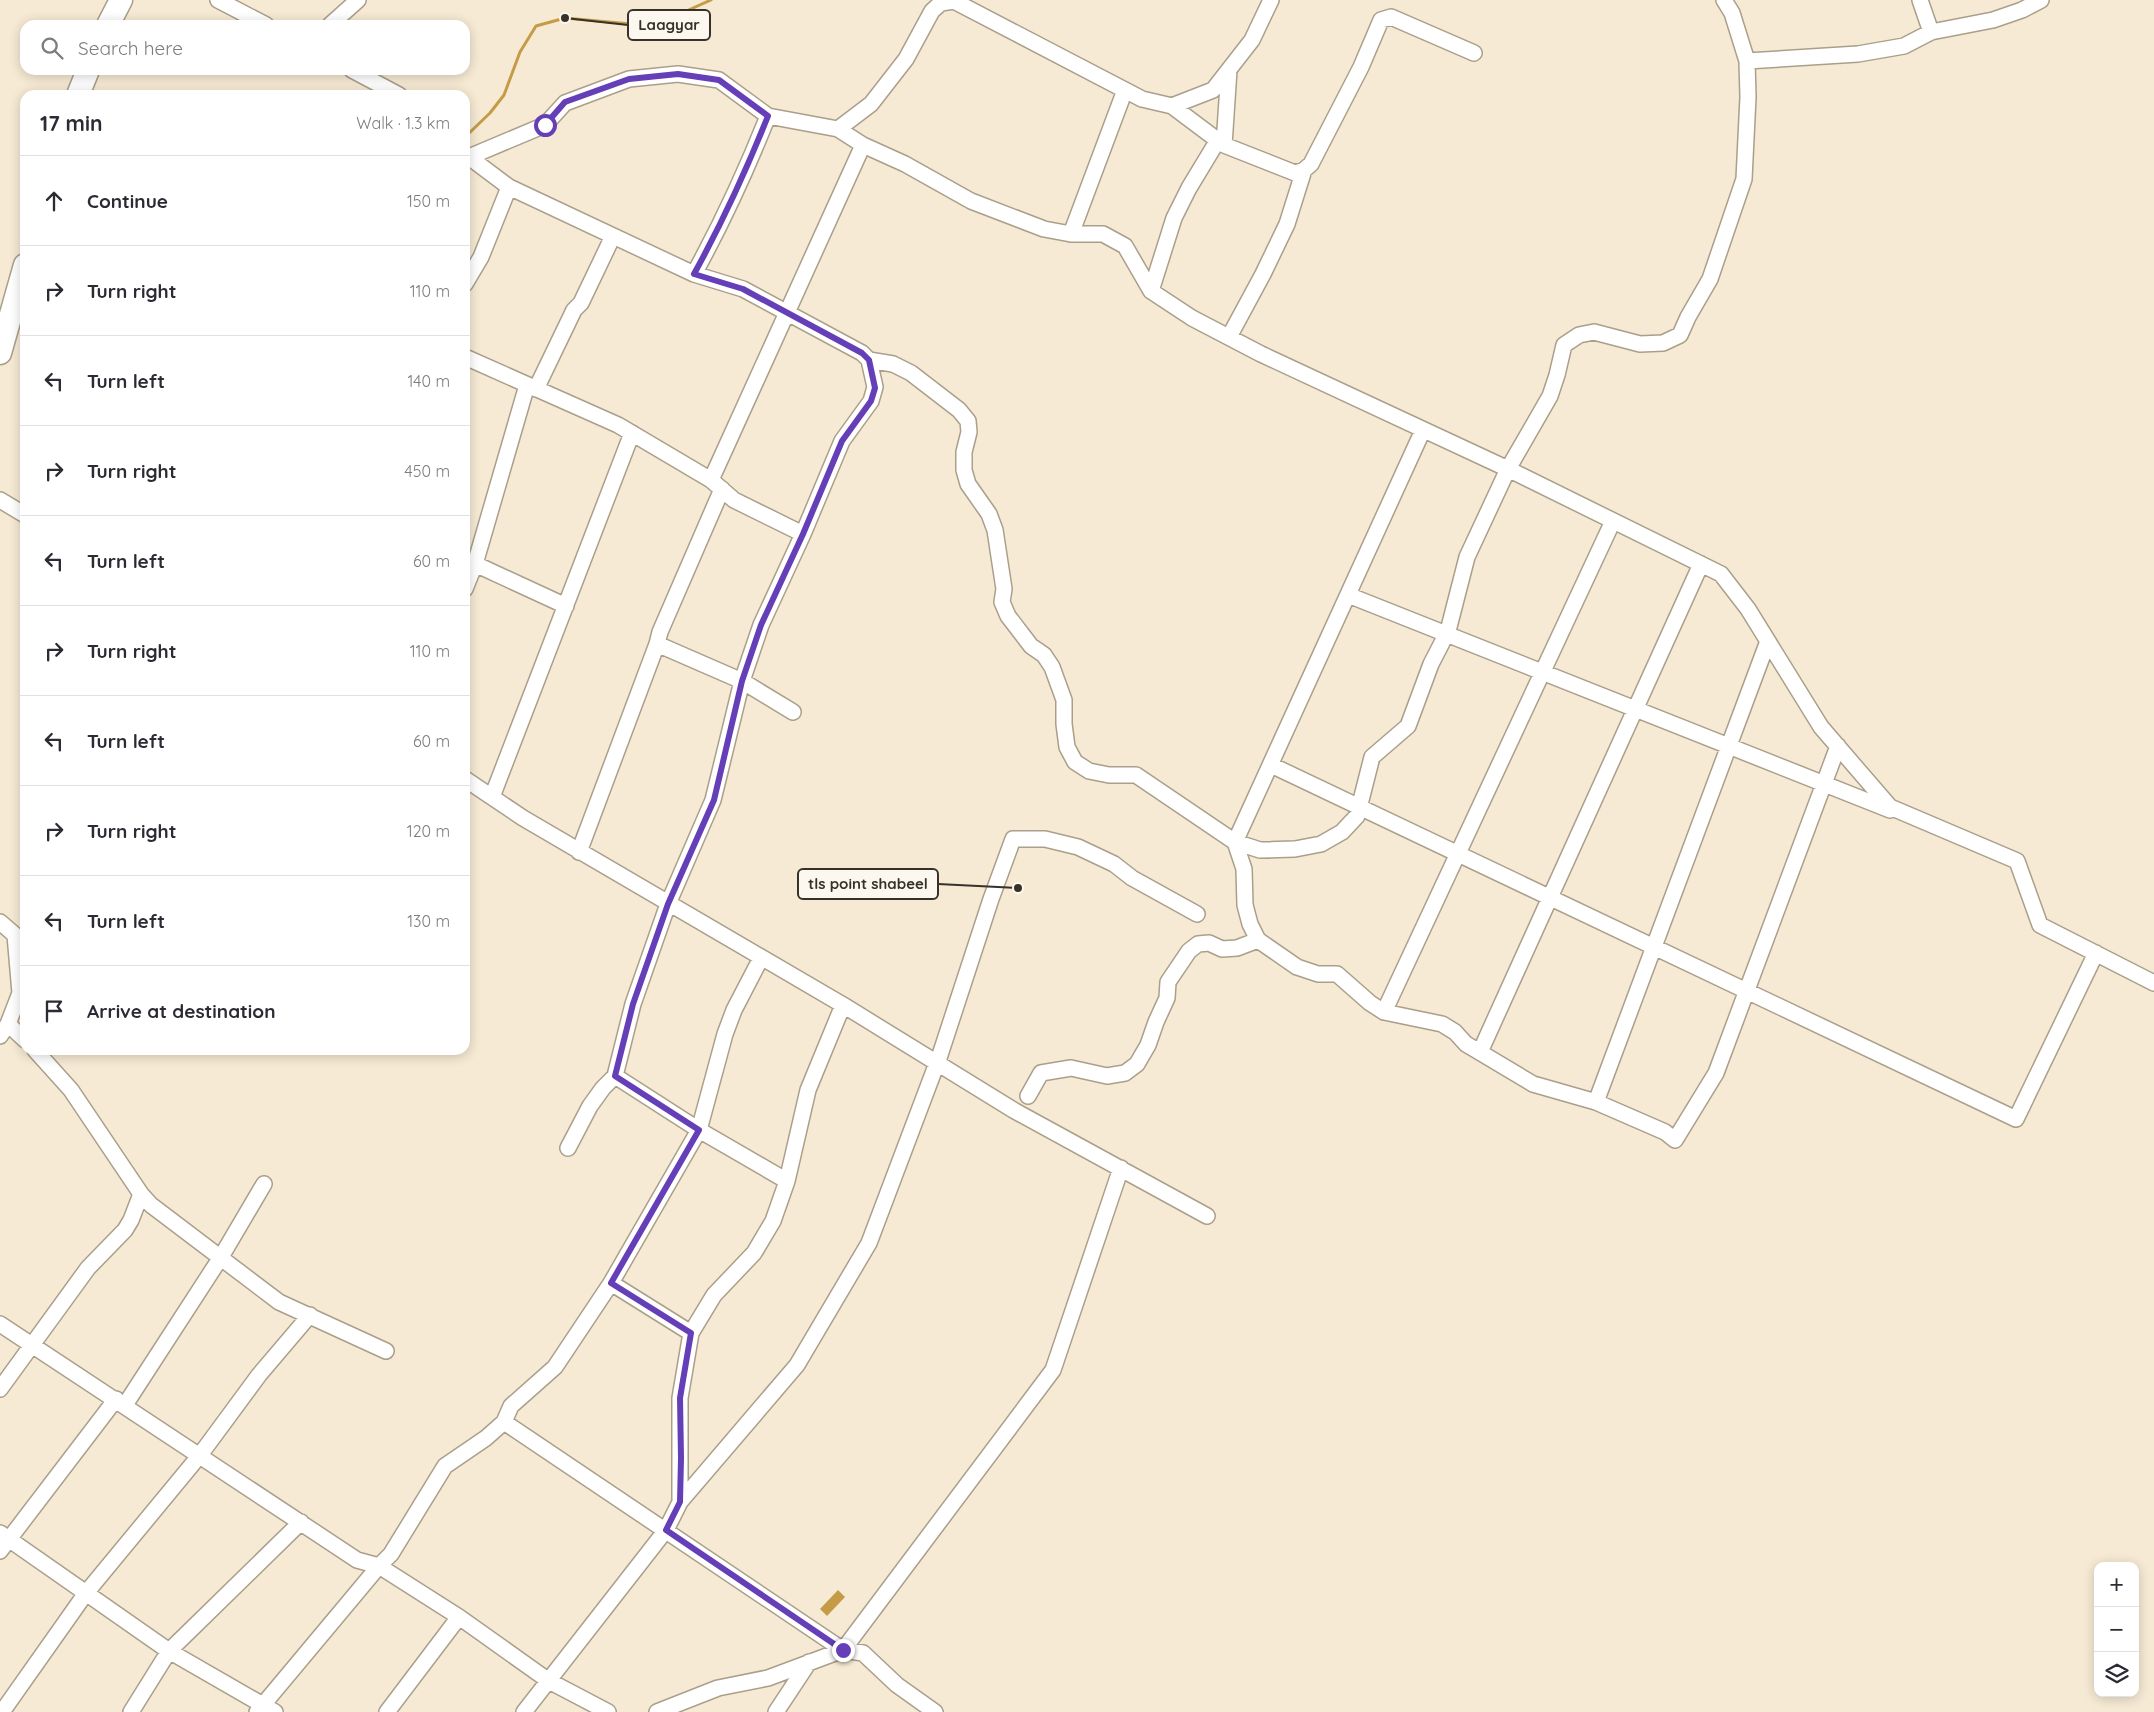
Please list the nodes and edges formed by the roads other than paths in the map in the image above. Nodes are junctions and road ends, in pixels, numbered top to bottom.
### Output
1 (120, 0) edge
2 (358, 0) edge
3 (1271, 0) edge
4 (1724, 0) edge
5 (1920, 0) edge
6 (2042, 0) edge
7 (222, 1) edge
8 (110, 20) edge
9 (257, 20) edge
10 (336, 20) edge
11 (1931, 32) junction
12 (1474, 52) dead end
13 (1747, 61) junction
14 (1229, 70) junction
15 (86, 75) edge
16 (361, 75) edge
17 (80, 90) edge
18 (390, 90) edge
19 (1125, 90) junction
20 (1172, 106) junction
21 (768, 116) junction
22 (838, 129) junction
23 (1221, 142) junction
24 (863, 145) junction
25 (470, 155) edge
26 (470, 158) edge
27 (1304, 170) junction
28 (510, 187) junction
29 (1071, 234) junction
30 (613, 236) junction
31 (694, 274) junction
32 (470, 276) edge
33 (20, 283) edge
34 (1151, 291) junction
35 (788, 315) junction
36 (1229, 336) junction
37 (0, 353) edge
38 (470, 360) edge
39 (869, 360) junction
40 (531, 387) junction
41 (1423, 430) junction
42 (632, 434) junction
43 (1508, 468) junction
44 (717, 485) junction
45 (0, 500) edge
46 (20, 512) edge
47 (1612, 520) junction
48 (803, 534) junction
49 (475, 564) junction
50 (1701, 564) junction
51 (470, 576) edge
52 (1348, 595) junction
53 (566, 606) junction
54 (1447, 634) junction
55 (1768, 641) junction
56 (657, 644) junction
57 (1542, 672) junction
58 (742, 681) junction
59 (1636, 709) junction
60 (793, 712) dead end
61 (1729, 746) junction
62 (1838, 746) junction
63 (1270, 765) junction
64 (470, 782) edge
65 (1824, 784) junction
66 (492, 797) junction
67 (1359, 807) junction
68 (1236, 842) junction
69 (1987, 848) junction
70 (580, 852) junction
71 (668, 904) junction
72 (1198, 914) dead end
73 (0, 922) edge
74 (1258, 940) junction
75 (2096, 953) junction
76 (761, 958) junction
77 (2154, 983) edge
78 (1747, 991) junction
79 (843, 1005) junction
80 (1384, 1012) junction
81 (4, 1030) edge
82 (20, 1038) edge
83 (1480, 1052) junction
84 (40, 1055) edge
85 (937, 1062) junction
86 (615, 1076) junction
87 (1028, 1096) dead end
88 (1596, 1102) junction
89 (699, 1130) junction
90 (568, 1148) dead end
91 (1121, 1168) junction
92 (787, 1181) junction
93 (264, 1184) dead end
94 (141, 1194) junction
95 (1207, 1216) dead end
96 (221, 1257) junction
97 (611, 1283) junction
98 (310, 1315) junction
99 (0, 1324) edge
100 (691, 1333) junction
101 (34, 1344) junction
102 (386, 1352) dead end
103 (0, 1389) edge
104 (121, 1402) junction
105 (504, 1422) junction
106 (200, 1455) junction
107 (680, 1502) junction
108 (301, 1522) junction
109 (666, 1530) junction
110 (3, 1541) edge
111 (379, 1566) junction
112 (86, 1593) junction
113 (459, 1617) junction
114 (843, 1650) junction
115 (170, 1651) junction
116 (809, 1662) junction
117 (549, 1681) junction
118 (265, 1709) edge
119 (2, 1712) edge
120 (131, 1712) edge
121 (387, 1712) edge
122 (524, 1712) edge
123 (608, 1712) edge
124 (657, 1712) edge
125 (776, 1712) edge
126 (935, 1712) edge

1 - 8 highway
2 - 10 street
3 - 14 street
4 - 13 street
5 - 11 street
6 - 11 street
7 - 9 street
11 - 13 street
12 - 27 street
13 - 43 street
14 - 20 street
14 - 23 street
15 - 17 highway
16 - 18 street
19 - 20 street
19 - 22 street
19 - 29 street
20 - 23 street
21 - 22 street
21 - 25 street
21 - 31 street
22 - 24 street
23 - 27 street
23 - 34 street
24 - 29 street
24 - 35 street
26 - 28 street
27 - 36 street
28 - 30 street
28 - 32 street
29 - 34 street
30 - 31 street
30 - 40 street
31 - 35 street
33 - 37 highway
34 - 36 street
35 - 39 street
35 - 44 street
36 - 41 street
38 - 40 street
39 - 48 street
39 - 68 street
40 - 42 street
40 - 49 street
41 - 43 street
41 - 52 street
42 - 44 street
42 - 53 street
43 - 47 street
43 - 54 street
44 - 48 street
44 - 56 street
45 - 46 street
47 - 50 street
47 - 57 street
48 - 58 street
49 - 51 street
49 - 53 street
50 - 55 street
50 - 59 street
52 - 54 street
52 - 63 street
53 - 66 street
54 - 57 street
54 - 67 street
55 - 61 street
55 - 62 street
56 - 58 street
56 - 70 street
57 - 59 street
57 - 80 street
58 - 60 street
58 - 71 street
59 - 61 street
59 - 83 street
61 - 65 street
61 - 88 street
62 - 65 street
62 - 69 street
63 - 67 street
63 - 68 street
64 - 66 street
65 - 69 street
65 - 78 street
66 - 70 street
67 - 68 street
67 - 78 street
68 - 74 street
69 - 75 street
70 - 71 street
71 - 76 street
71 - 86 street
72 - 85 street
73 - 81 street
74 - 80 street
74 - 87 street
75 - 77 street
75 - 78 street
76 - 79 street
76 - 89 street
78 - 88 street
79 - 85 street
79 - 92 street
80 - 83 street
81 - 82 street
83 - 88 street
84 - 94 street
85 - 91 street
85 - 107 street
86 - 89 street
86 - 90 street
89 - 92 street
89 - 97 street
91 - 95 street
91 - 114 street
92 - 100 street
93 - 96 street
94 - 96 street
94 - 101 street
96 - 98 street
96 - 104 street
97 - 100 street
97 - 105 street
98 - 102 street
98 - 106 street
99 - 101 street
100 - 107 street
101 - 103 street
101 - 104 street
104 - 106 street
104 - 110 street
105 - 109 street
105 - 111 street
106 - 108 street
106 - 112 street
107 - 109 street
108 - 111 street
108 - 115 street
109 - 114 street
109 - 117 street
110 - 112 street
111 - 113 street
111 - 118 street
112 - 115 street
112 - 119 street
113 - 117 street
113 - 121 street
114 - 116 street
114 - 126 street
115 - 118 street
115 - 120 street
116 - 124 street
116 - 125 street
117 - 122 street
117 - 123 street

